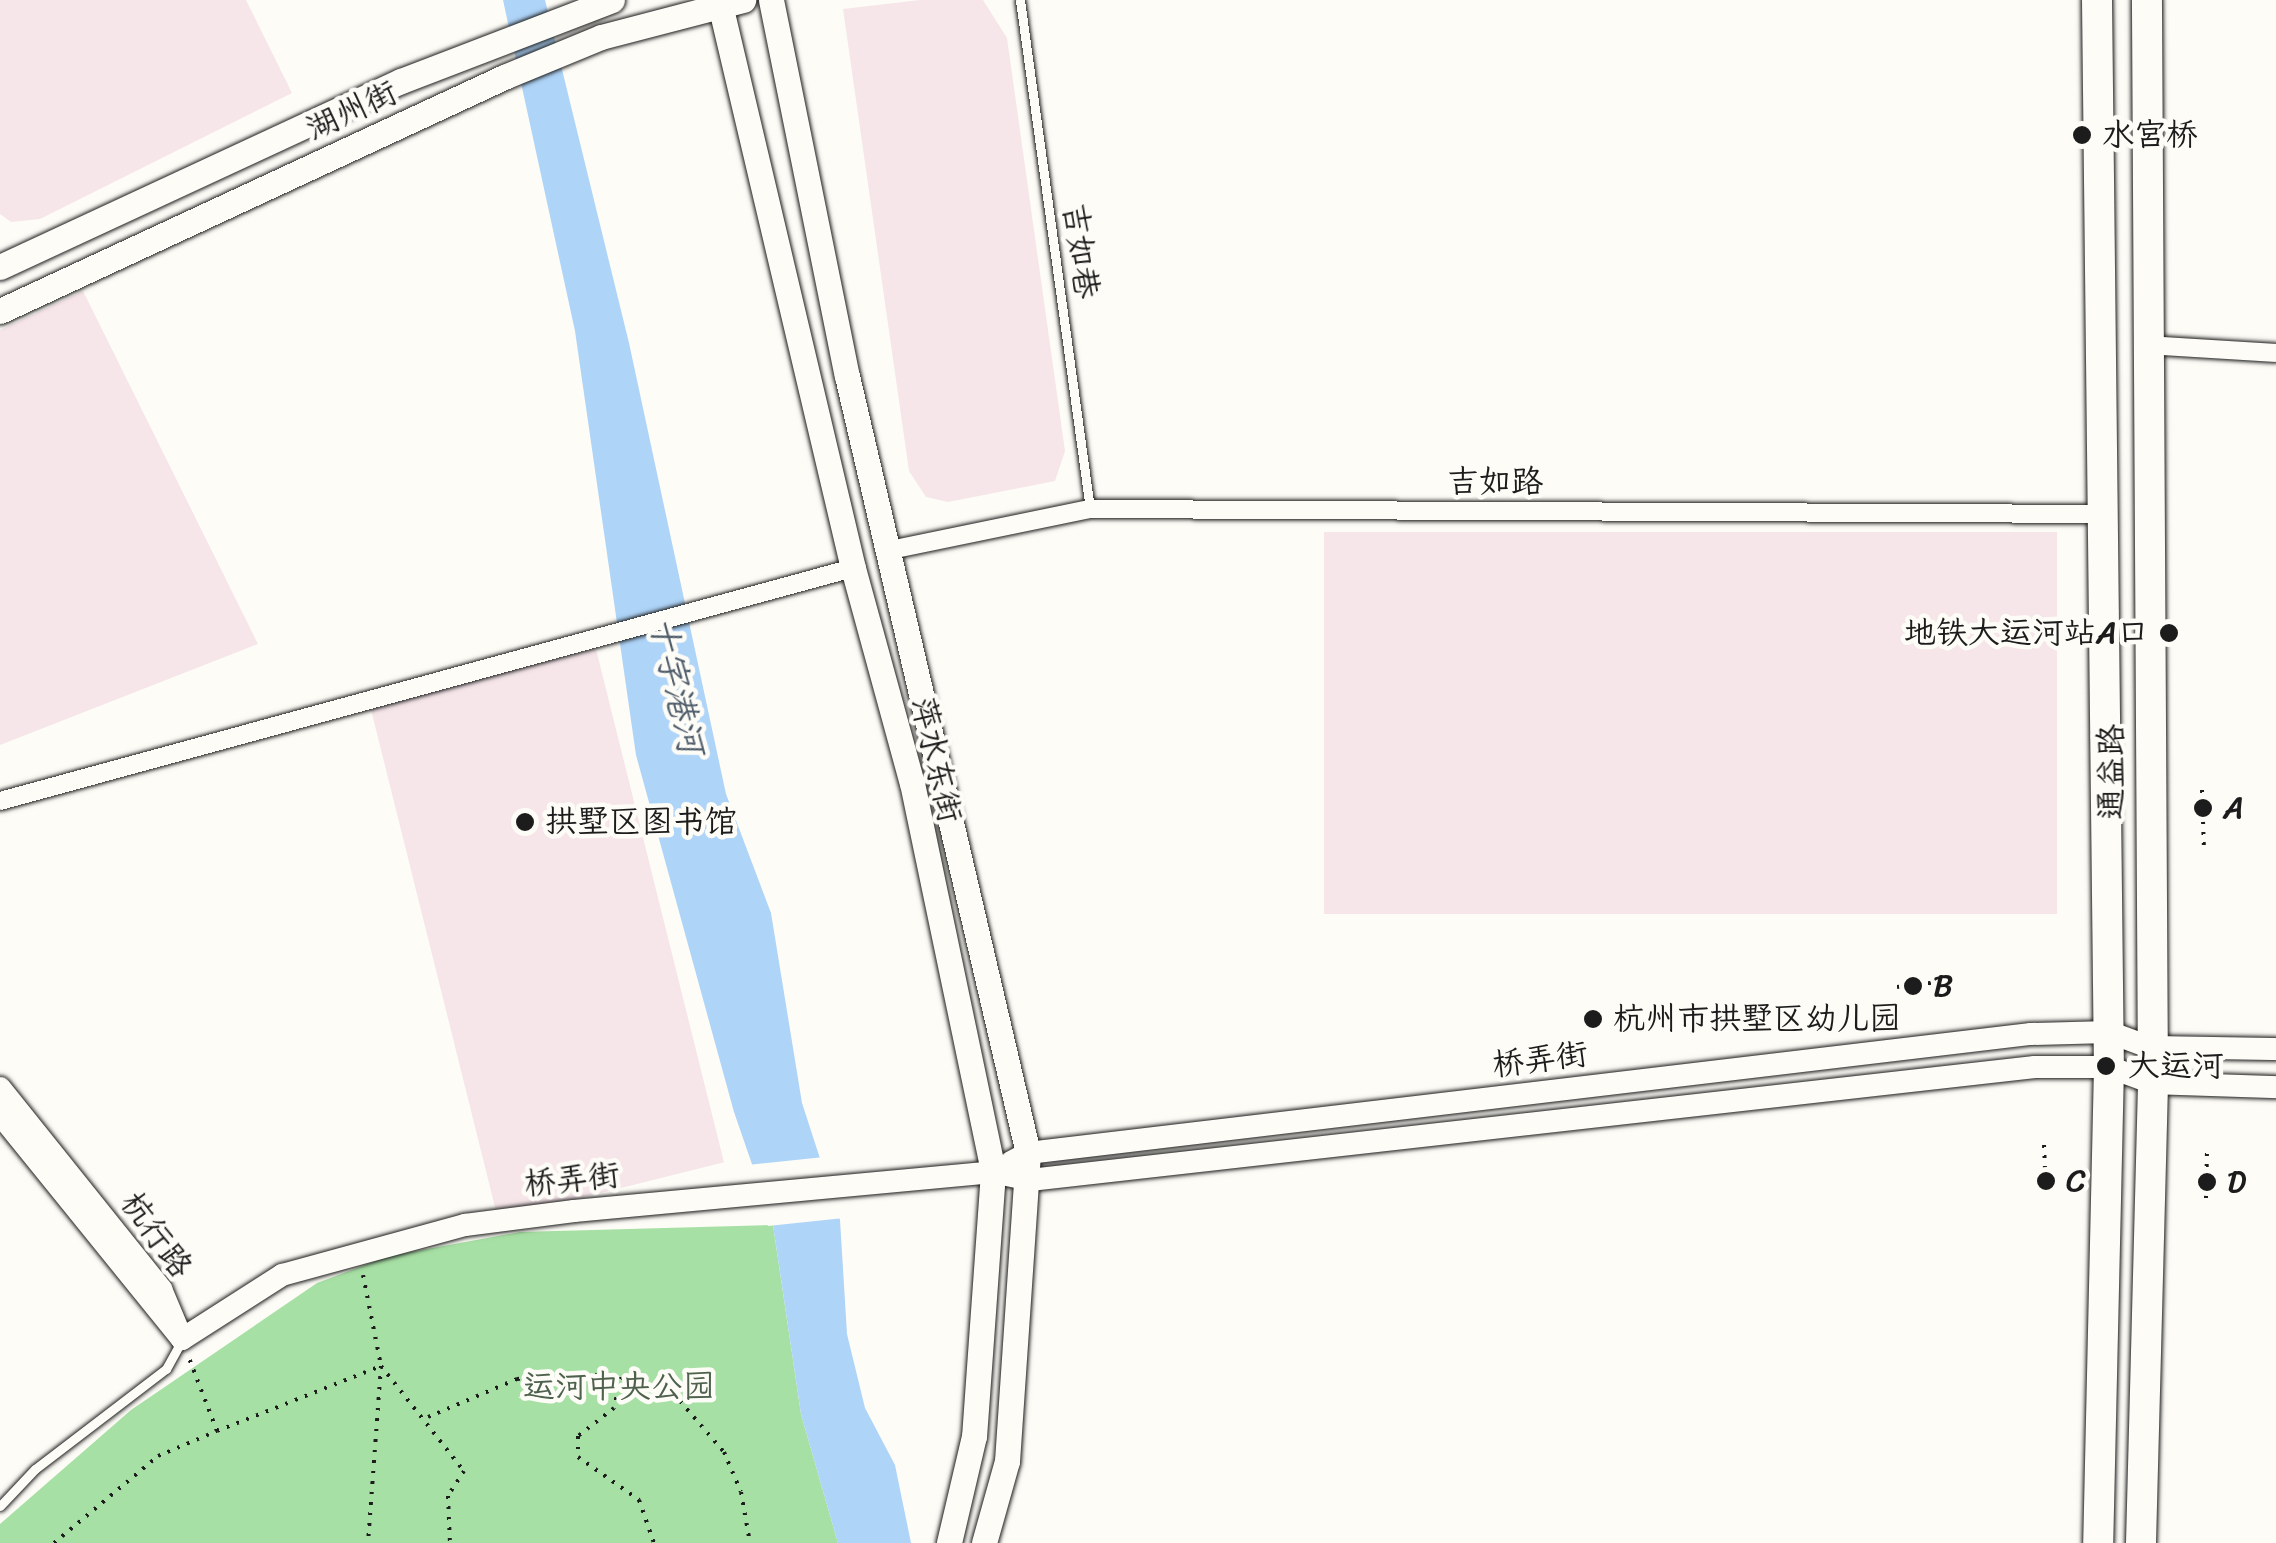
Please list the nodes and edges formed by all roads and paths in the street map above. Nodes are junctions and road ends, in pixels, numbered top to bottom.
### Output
1 (771, 0) edge
2 (1020, 0) edge
3 (2096, 0) edge
4 (2146, 0) edge
5 (728, 2) edge
6 (600, 4) edge
7 (3, 258) edge
8 (0, 311) edge
9 (2147, 344) junction
10 (2276, 352) edge
11 (1090, 510) junction
12 (2104, 514) junction
13 (890, 550) junction
14 (853, 568) junction
15 (2202, 790) dead end
16 (0, 801) edge
17 (2204, 851) dead end
18 (1955, 980) dead end
19 (1897, 987) dead end
20 (2108, 1032) junction
21 (2149, 1047) junction
22 (2276, 1050) edge
23 (2109, 1067) junction
24 (2153, 1083) junction
25 (2276, 1087) edge
26 (0, 1088) edge
27 (0, 1114) edge
28 (2044, 1145) dead end
29 (2207, 1151) dead end
30 (1028, 1153) junction
31 (993, 1172) junction
32 (1030, 1180) junction
33 (2046, 1192) dead end
34 (2206, 1198) dead end
35 (358, 1251) junction
36 (182, 1340) junction
37 (382, 1366) junction
38 (621, 1376) junction
39 (428, 1417) junction
40 (216, 1431) junction
41 (0, 1506) edge
42 (988, 1532) edge
43 (54, 1543) edge
44 (368, 1543) edge
45 (450, 1543) edge
46 (654, 1543) edge
47 (750, 1543) edge
48 (949, 1543) edge
49 (2098, 1543) edge
50 (2141, 1543) edge

1 - 13 main road, 萍水东街
2 - 11 lane, 吉如巷
3 - 12 main road, 通益路
4 - 9 main road, 通益路
5 - 8 main road, 湖州街
5 - 14 main road, 萍水东街
6 - 7 main road, 湖州街
9 - 10 street
9 - 21 main road, 通益路
11 - 12 street, 吉如路
11 - 13 street, 吉如路
12 - 20 main road, 通益路
13 - 30 main road, 萍水东街
14 - 16 street
14 - 31 main road, 萍水东街
15 - 17 path
18 - 19 path
20 - 21 street, 桥弄街
20 - 23 main road, 通益路
20 - 30 street, 桥弄街
21 - 22 street, 桥弄街
21 - 24 main road, 通益路
23 - 24 street, 桥弄街
23 - 32 street, 桥弄街
23 - 49 main road, 通益路
24 - 25 street, 桥弄街
24 - 50 main road, 通益路
26 - 36 street, 杭行路
27 - 36 street, 杭行路
28 - 33 path
29 - 34 path
30 - 31 street, 桥弄街
30 - 32 main road, 萍水东街
31 - 32 street, 桥弄街
31 - 35 street, 桥弄街
31 - 48 main road, 萍水东街
32 - 42 main road, 萍水东街
35 - 36 street, 桥弄街
35 - 37 path
36 - 40 path
36 - 41 lane
37 - 39 path
37 - 40 path
37 - 44 path
38 - 39 path
38 - 46 path
38 - 47 path
39 - 45 path
40 - 43 path

